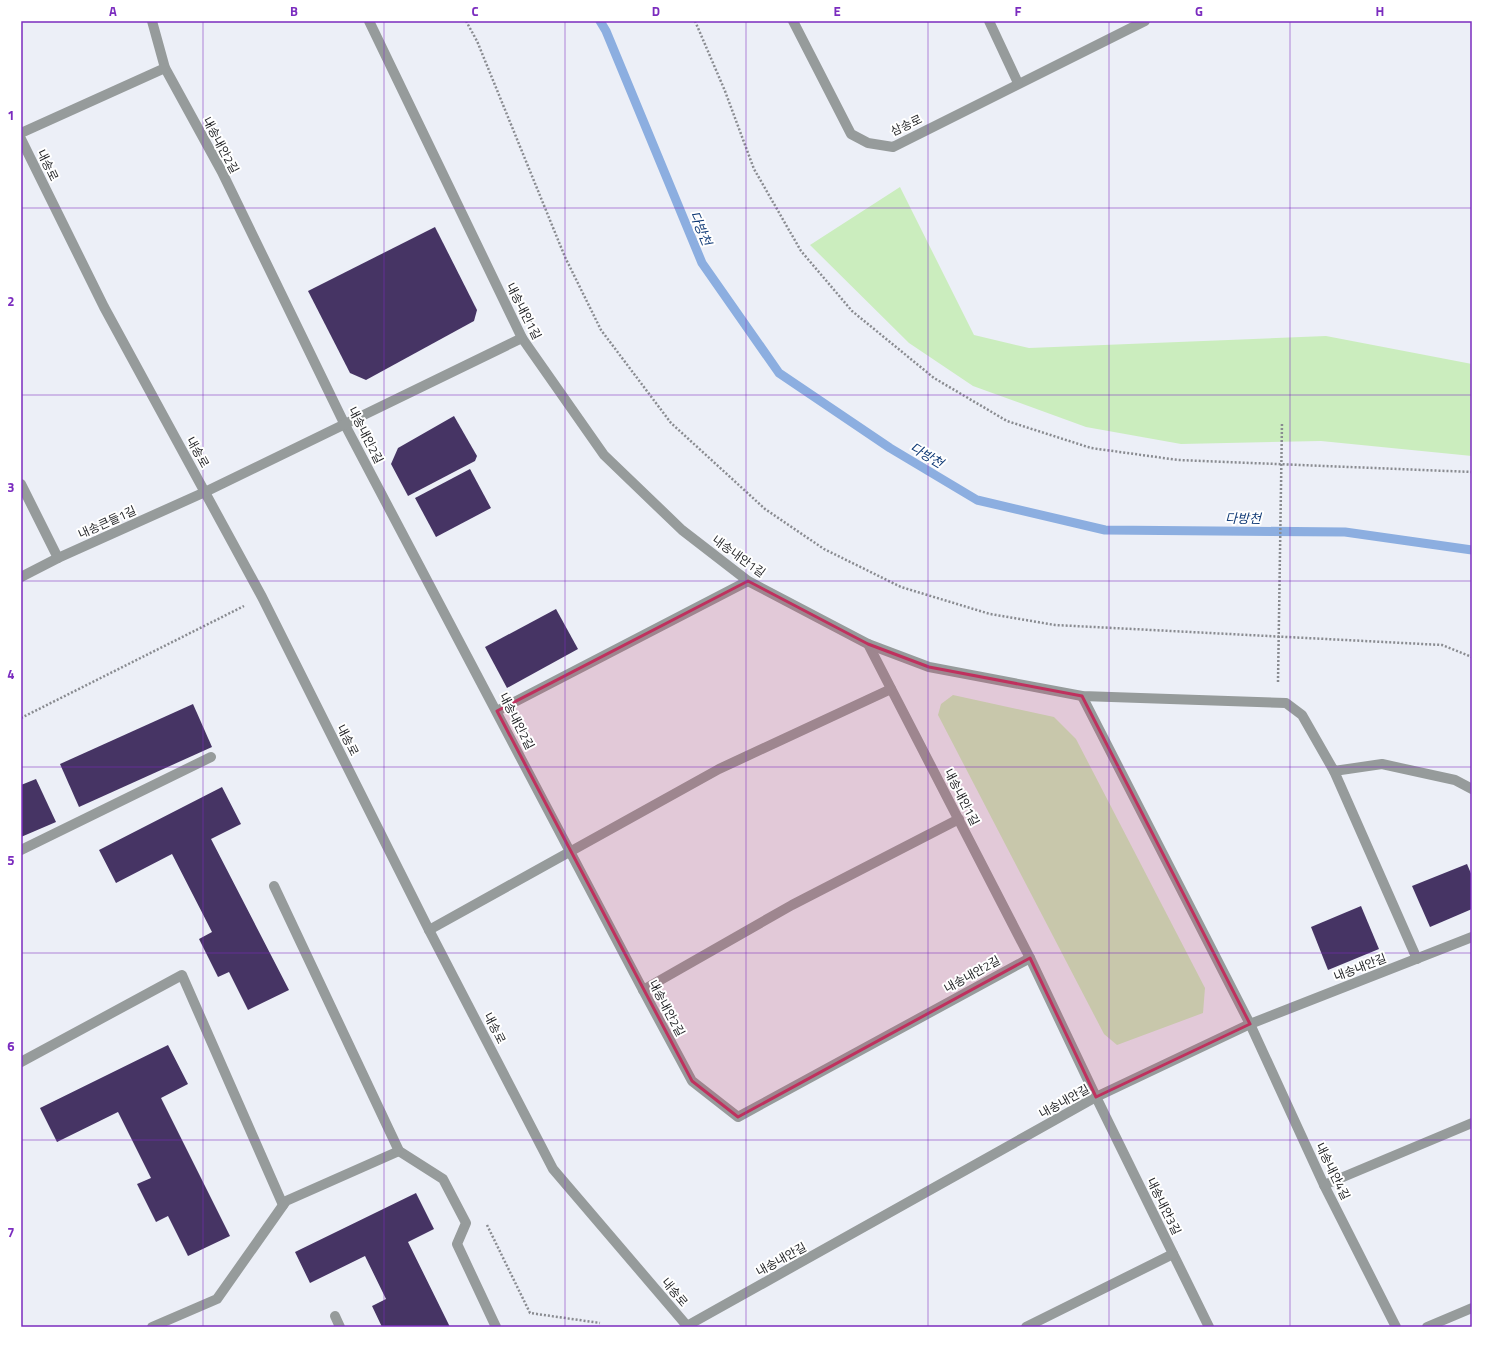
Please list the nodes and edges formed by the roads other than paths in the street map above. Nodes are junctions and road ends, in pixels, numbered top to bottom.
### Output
1 (152, 21) edge
2 (369, 21) edge
3 (793, 21) edge
4 (989, 21) edge
5 (1145, 21) edge
6 (165, 68) junction
7 (1018, 83) junction
8 (21, 132) edge
9 (21, 139) edge
10 (522, 338) junction
11 (344, 423) junction
12 (21, 484) edge
13 (205, 492) junction
14 (58, 558) junction
15 (21, 577) edge
16 (748, 581) junction
17 (868, 644) junction
18 (891, 689) junction
19 (1082, 696) junction
20 (497, 711) junction
21 (210, 757) dead end
22 (1334, 771) junction
23 (1472, 789) edge
24 (959, 819) junction
25 (21, 850) edge
26 (569, 851) junction
27 (274, 886) dead end
28 (429, 930) junction
29 (1472, 937) edge
30 (1030, 958) junction
31 (1417, 958) junction
32 (643, 990) junction
33 (1250, 1024) junction
34 (21, 1062) edge
35 (1096, 1097) junction
36 (1472, 1123) edge
37 (399, 1151) junction
38 (1324, 1185) junction
39 (283, 1205) junction
40 (1173, 1254) junction
41 (1472, 1308) edge
42 (336, 1316) dead end
43 (152, 1327) edge
44 (340, 1327) edge
45 (496, 1327) edge
46 (687, 1327) edge
47 (1026, 1327) edge
48 (1209, 1327) edge
49 (1396, 1327) edge
50 (1427, 1327) edge

1 - 6 street, 내송내안2길
2 - 10 street, 내송내안1길
3 - 7 street, 삼송로
4 - 7 street
5 - 7 street, 삼송로
6 - 8 street
6 - 11 street, 내송내안2길
9 - 13 street, 내송로
10 - 11 street, 내송큰들1길
10 - 16 street, 내송내안1길
11 - 13 street, 내송큰들1길
11 - 20 street, 내송내안2길
12 - 14 street
13 - 14 street, 내송큰들1길
13 - 28 street, 내송로
14 - 15 street, 내송큰들1길
16 - 17 street, 내송내안1길
16 - 20 street
17 - 18 street, 내송내안1길
17 - 19 street
18 - 24 street, 내송내안1길
18 - 26 street
19 - 22 street
19 - 33 street, 내송내안4길
20 - 26 street, 내송내안2길
21 - 25 street
22 - 23 street
22 - 31 street
24 - 30 street, 내송내안1길
24 - 32 street
26 - 28 street
26 - 32 street, 내송내안2길
27 - 37 street
28 - 46 street, 내송로
29 - 31 street, 내송내안길
30 - 32 street, 내송내안2길
30 - 35 street, 내송내안1길
31 - 33 street, 내송내안길
33 - 35 street, 내송내안길
33 - 38 street, 내송내안4길
34 - 39 street
35 - 40 street, 내송내안3길
35 - 46 street, 내송내안길
36 - 38 street
37 - 39 street
37 - 45 street
38 - 49 street, 내송내안4길
39 - 43 street
40 - 47 street
40 - 48 street, 내송내안3길
41 - 50 street
42 - 44 street

